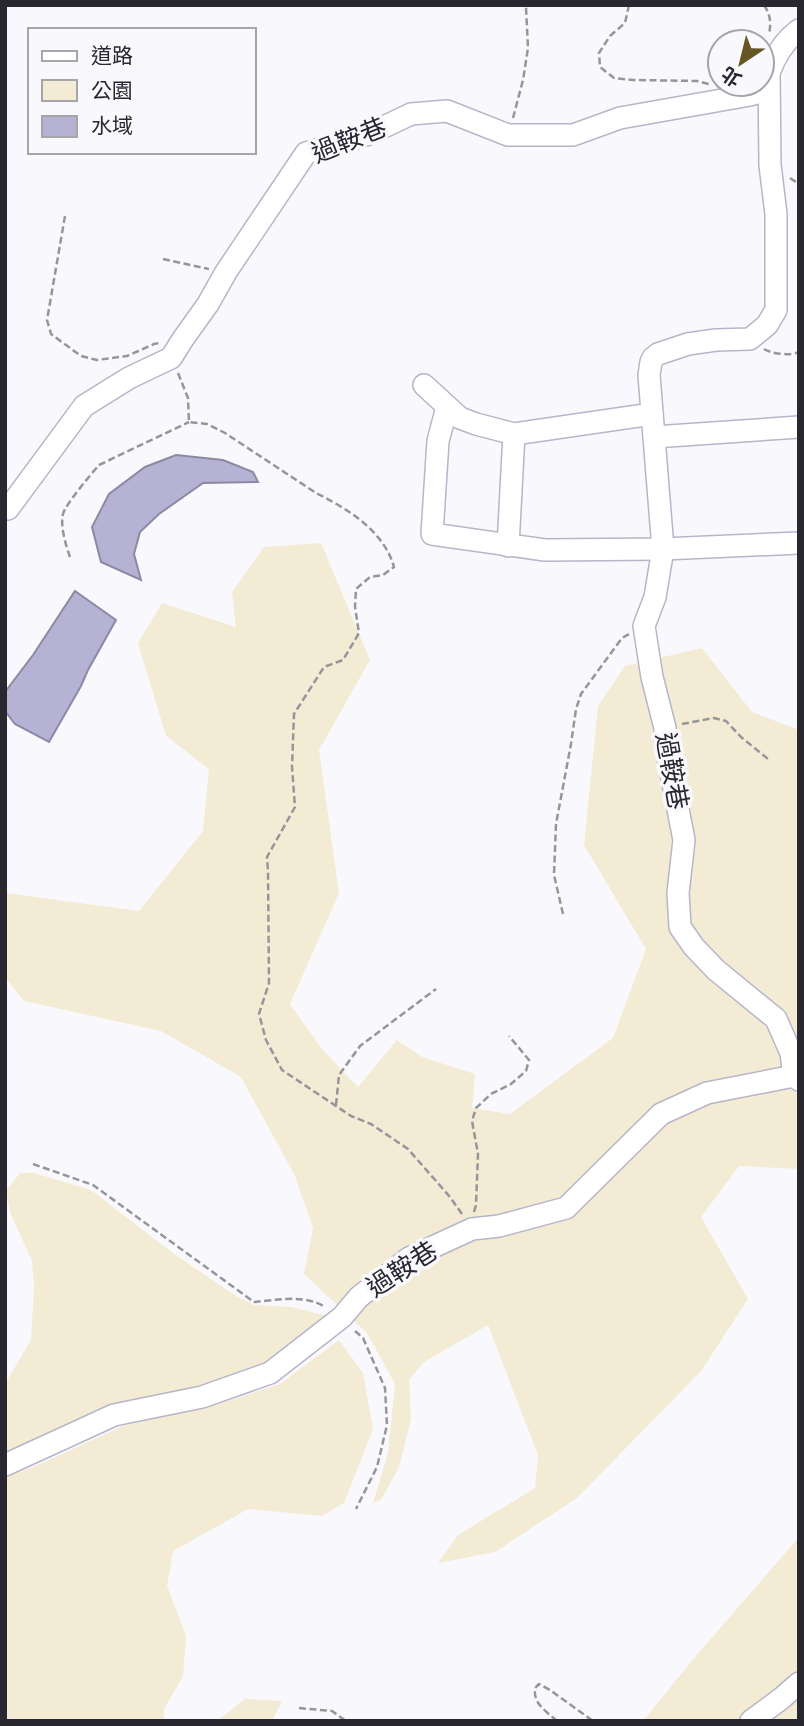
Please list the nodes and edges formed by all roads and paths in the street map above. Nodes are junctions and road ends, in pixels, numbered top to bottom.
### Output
1 (629, 5) edge
2 (526, 7) dead end
3 (799, 30) edge
4 (776, 56) edge
5 (706, 83) edge
6 (733, 98) edge
7 (768, 98) edge
8 (508, 135) junction
9 (65, 216) dead end
10 (163, 259) dead end
11 (226, 272) junction
12 (183, 339) junction
13 (750, 339) junction
14 (799, 352) edge
15 (171, 358) junction
16 (424, 385) dead end
17 (447, 407) junction
18 (652, 414) junction
19 (188, 422) junction
20 (799, 427) edge
21 (514, 434) junction
22 (654, 438) junction
23 (5, 508) edge
24 (799, 542) edge
25 (508, 546) junction
26 (663, 549) junction
27 (70, 557) dead end
28 (645, 626) junction
29 (665, 728) junction
30 (768, 759) dead end
31 (563, 914) dead end
32 (436, 989) dead end
33 (509, 1036) dead end
34 (796, 1078) edge
35 (336, 1105) junction
36 (33, 1164) dead end
37 (472, 1228) junction
38 (342, 1317) junction
39 (5, 1465) edge
40 (356, 1509) dead end
41 (799, 1683) edge
42 (299, 1709) dead end
43 (346, 1721) edge
44 (557, 1721) edge
45 (593, 1721) edge
46 (751, 1721) edge

1 - 5 path
2 - 8 path
3 - 4 lane
6 - 8 lane, 過鞍巷
7 - 13 lane
8 - 11 lane, 過鞍巷
9 - 12 path
10 - 11 path
11 - 12 lane, 過鞍巷
12 - 15 lane, 過鞍巷
13 - 14 path
13 - 18 lane, 過鞍巷
15 - 19 path
15 - 23 lane
16 - 17 lane
17 - 21 lane
17 - 25 lane
18 - 21 lane
18 - 22 lane, 過鞍巷
19 - 27 path
19 - 35 path
20 - 22 lane
21 - 25 lane
22 - 26 lane, 過鞍巷
24 - 26 lane
25 - 26 lane
26 - 28 lane, 過鞍巷
28 - 29 lane, 過鞍巷
28 - 31 path
29 - 30 path
29 - 34 lane, 過鞍巷
32 - 35 path
33 - 37 path
34 - 37 lane, 過鞍巷
35 - 37 path
36 - 38 path
37 - 38 lane, 過鞍巷
38 - 39 lane, 過鞍巷
38 - 40 path
41 - 46 lane
42 - 43 path
44 - 45 path

